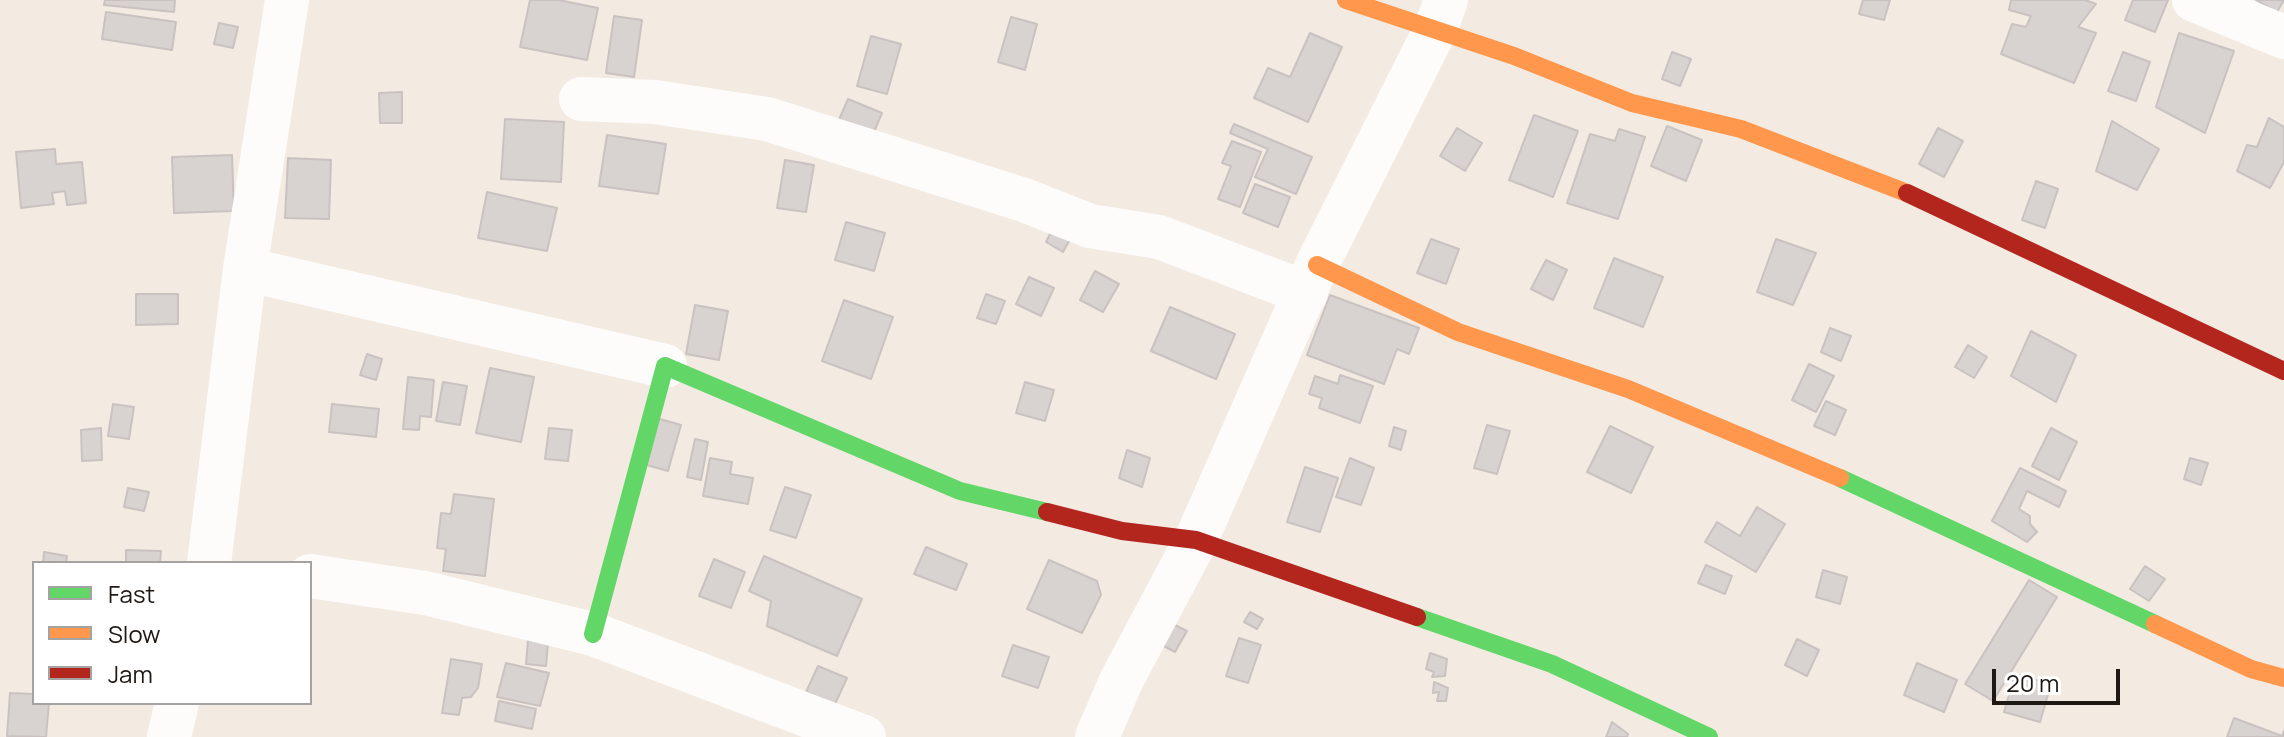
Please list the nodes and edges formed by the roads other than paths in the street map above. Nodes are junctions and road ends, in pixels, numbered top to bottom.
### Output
1 (287, 0) edge
2 (1346, 0) edge
3 (2194, 0) edge
4 (1441, 14) edge
5 (2284, 37) edge
6 (581, 99) dead end
7 (245, 269) junction
8 (1312, 279) junction
9 (665, 366) junction
10 (2284, 371) edge
11 (1196, 540) junction
12 (212, 561) edge
13 (312, 576) edge
14 (593, 634) junction
15 (2284, 678) edge
16 (177, 705) edge
17 (169, 737) edge
18 (864, 737) edge
19 (1097, 737) edge
20 (1709, 737) edge

1 - 7 street
2 - 4 street
3 - 5 street
4 - 8 street
4 - 10 street
6 - 8 street
7 - 9 street
7 - 12 street
8 - 11 street
8 - 15 street
9 - 11 street
9 - 14 street
11 - 19 street
11 - 20 street
13 - 14 street
14 - 18 street
16 - 17 street

